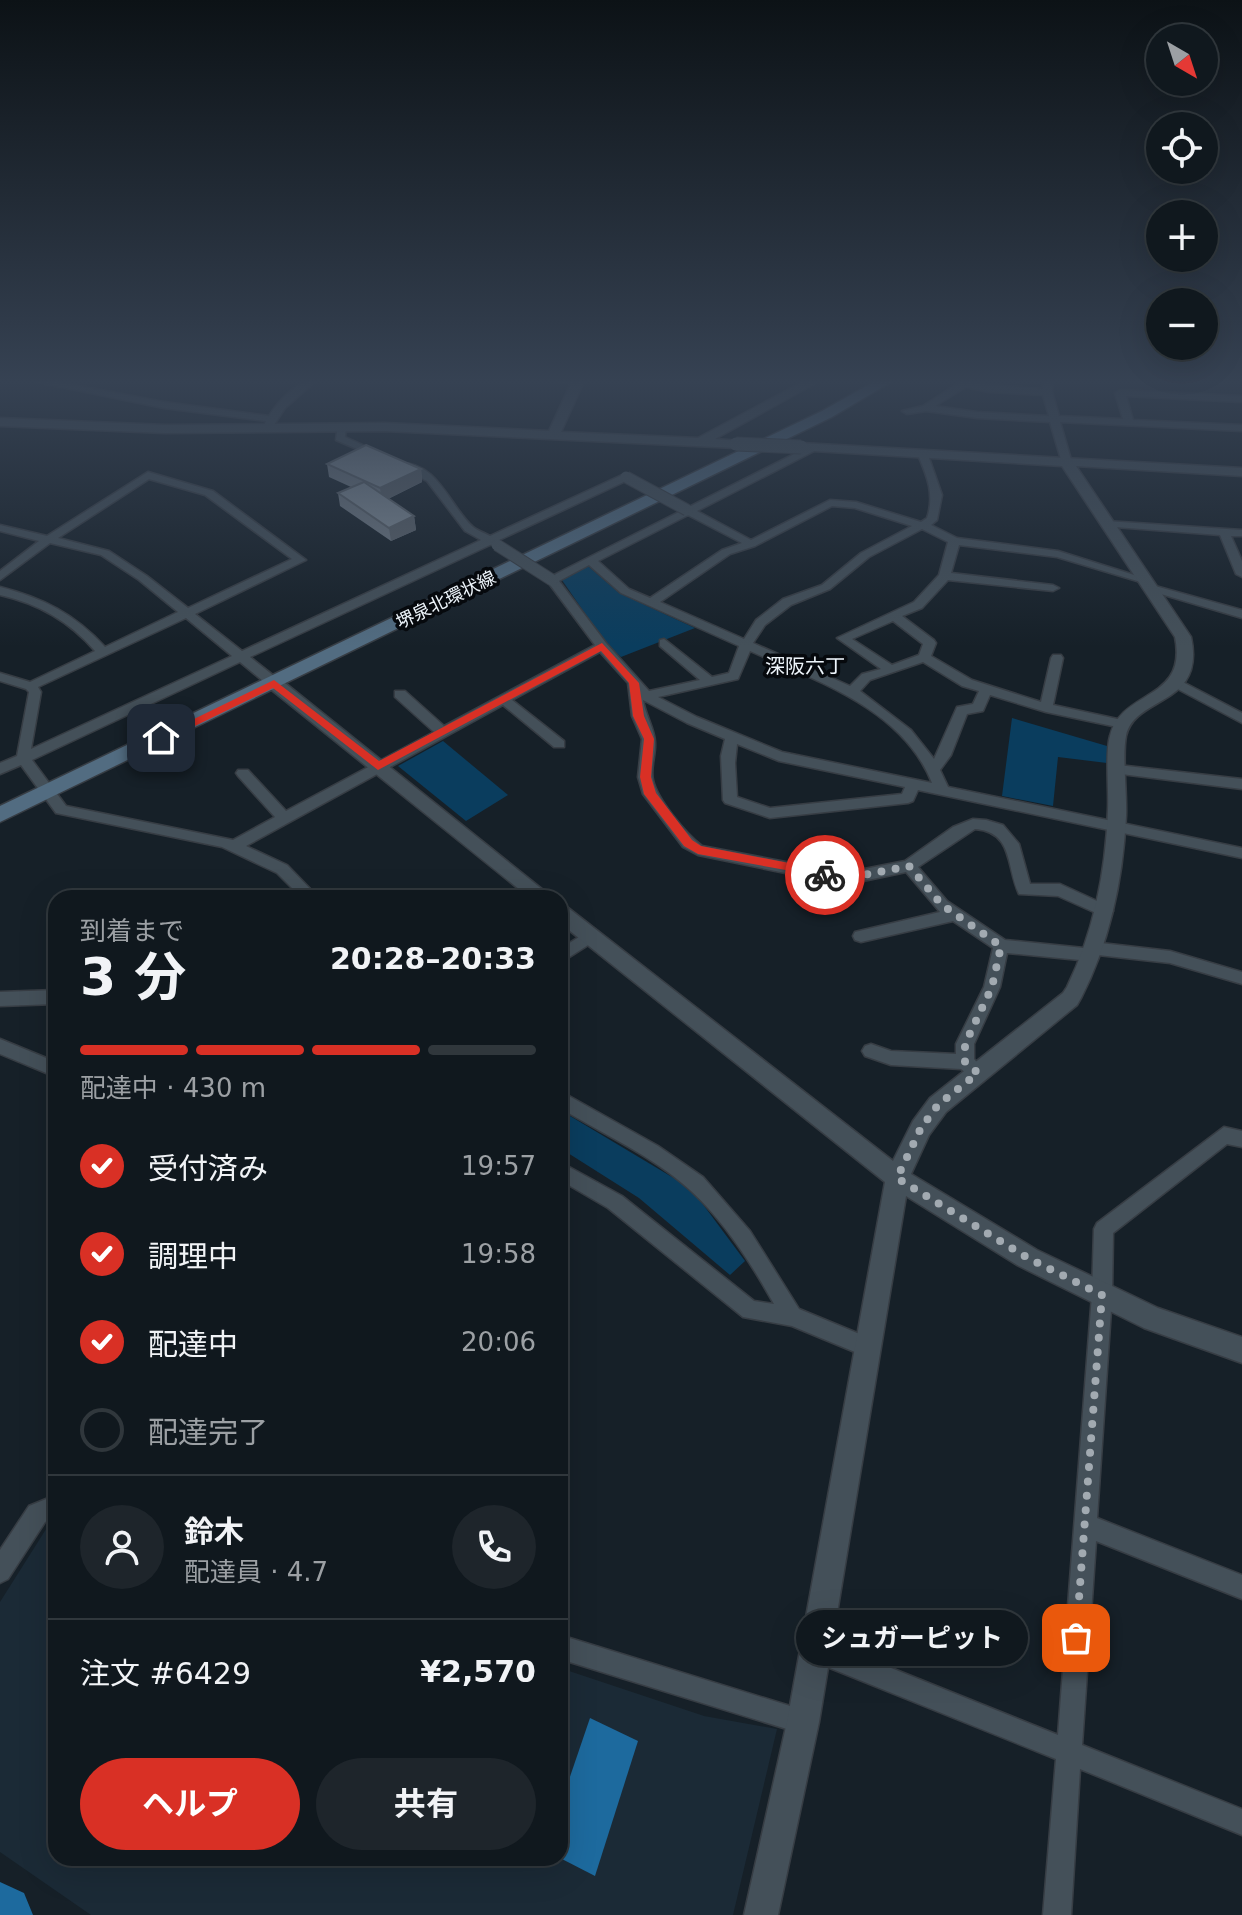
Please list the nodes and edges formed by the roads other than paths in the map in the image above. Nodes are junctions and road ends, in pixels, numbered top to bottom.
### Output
1 (407, 468) edge
2 (715, 468) edge
3 (766, 468) edge
4 (928, 468) edge
5 (1070, 468) edge
6 (1171, 468) edge
7 (1242, 472) edge
8 (687, 510) junction
9 (1106, 524) junction
10 (924, 526) junction
11 (0, 528) edge
12 (1224, 532) junction
13 (1242, 533) edge
14 (50, 538) junction
15 (954, 541) junction
16 (492, 542) junction
17 (751, 544) junction
18 (591, 561) junction
19 (1242, 574) edge
20 (945, 576) junction
21 (0, 577) edge
22 (552, 580) junction
23 (1146, 584) junction
24 (1053, 588) dead end
25 (0, 591) edge
26 (652, 602) junction
27 (186, 613) junction
28 (1242, 614) edge
29 (894, 616) junction
30 (664, 643) dead end
31 (746, 645) junction
32 (602, 646) junction
33 (102, 651) junction
34 (240, 657) junction
35 (924, 657) junction
36 (1057, 658) dead end
37 (891, 670) junction
38 (0, 677) edge
39 (710, 682) junction
40 (274, 683) junction
41 (634, 683) junction
42 (1177, 683) junction
43 (31, 686) junction
44 (986, 689) junction
45 (852, 692) junction
46 (400, 694) dead end
47 (646, 696) junction
48 (503, 699) junction
49 (1046, 708) junction
50 (1242, 719) edge
51 (1122, 724) junction
52 (442, 732) junction
53 (732, 738) junction
54 (559, 744) dead end
55 (23, 758) junction
56 (378, 766) junction
57 (935, 768) junction
58 (0, 769) edge
59 (1118, 770) junction
60 (243, 773) dead end
61 (913, 784) junction
62 (1242, 784) edge
63 (950, 792) junction
64 (47, 793) junction
65 (0, 815) edge
66 (284, 818) junction
67 (973, 824) junction
68 (1119, 828) junction
69 (234, 846) junction
70 (1242, 853) edge
71 (909, 866) junction
72 (303, 890) edge
73 (533, 890) edge
74 (1105, 911) junction
75 (956, 914) junction
76 (568, 918) edge
77 (590, 936) junction
78 (861, 936) dead end
79 (1001, 946) junction
80 (568, 951) edge
81 (1091, 951) junction
82 (1242, 978) edge
83 (48, 997) edge
84 (0, 999) edge
85 (0, 1046) edge
86 (871, 1051) dead end
87 (48, 1067) edge
88 (971, 1067) junction
89 (568, 1104) edge
90 (1242, 1139) edge
91 (568, 1175) edge
92 (897, 1178) junction
93 (1102, 1295) junction
94 (792, 1316) junction
95 (867, 1347) junction
96 (1242, 1350) edge
97 (48, 1509) edge
98 (1085, 1525) junction
99 (0, 1571) edge
100 (1242, 1587) edge
101 (568, 1649) edge
102 (814, 1649) junction
103 (803, 1722) junction
104 (1067, 1751) junction
105 (1242, 1822) edge
106 (761, 1915) edge
107 (1057, 1915) edge

1 - 16 street
2 - 40 main road, 堺泉北環状線
3 - 8 street
4 - 10 street
5 - 9 street
6 - 7 street
8 - 16 street, bridge
8 - 17 street
8 - 18 street
9 - 12 street
9 - 23 street
10 - 15 street
10 - 17 street
10 - 31 street
11 - 14 street
12 - 13 street
12 - 19 street
14 - 21 street
14 - 27 street
14 - 27 street
15 - 20 street
15 - 23 street
16 - 22 street, bridge
16 - 34 street
17 - 26 street
18 - 22 street
18 - 26 street
20 - 24 street
20 - 29 street
22 - 32 street
23 - 28 street
23 - 42 street
25 - 33 street
26 - 31 street
27 - 33 street
27 - 34 street
29 - 35 street
29 - 37 street
30 - 39 street
31 - 39 street
31 - 45 street
32 - 41 street
32 - 48 street
33 - 43 street
34 - 40 street
34 - 55 street
35 - 37 street
35 - 44 street
36 - 49 street
37 - 45 street
38 - 43 street
39 - 47 street
40 - 56 street
40 - 64 main road, 堺泉北環状線
41 - 47 street
41 - 71 street
42 - 50 street
42 - 51 street
43 - 55 street
44 - 49 street
44 - 57 street
45 - 57 street
46 - 52 street
47 - 53 street
48 - 52 street
48 - 54 street
49 - 51 street
51 - 59 street
52 - 56 street
53 - 61 street
53 - 61 street
55 - 58 street
55 - 64 street
56 - 66 street
56 - 73 street
57 - 63 street
59 - 62 street
59 - 68 street
60 - 66 street
61 - 63 street
63 - 67 street
63 - 68 street
64 - 65 main road, 堺泉北環状線
64 - 69 street
66 - 69 street
67 - 71 street
67 - 74 street
68 - 70 street
68 - 74 street
69 - 72 street
71 - 75 street
74 - 81 street
75 - 78 street
75 - 79 street
76 - 77 street
77 - 80 street
77 - 92 street
79 - 81 street
79 - 88 street
81 - 82 street
81 - 88 street
83 - 84 street
85 - 87 street
86 - 88 street
88 - 92 street
89 - 94 street
90 - 93 street
91 - 94 street
92 - 93 street
92 - 95 street
93 - 96 street
93 - 98 street
94 - 95 street
95 - 102 street
97 - 99 street
98 - 100 street
98 - 104 street
101 - 103 street
102 - 103 street
102 - 104 street
103 - 106 street
104 - 105 street
104 - 107 street

